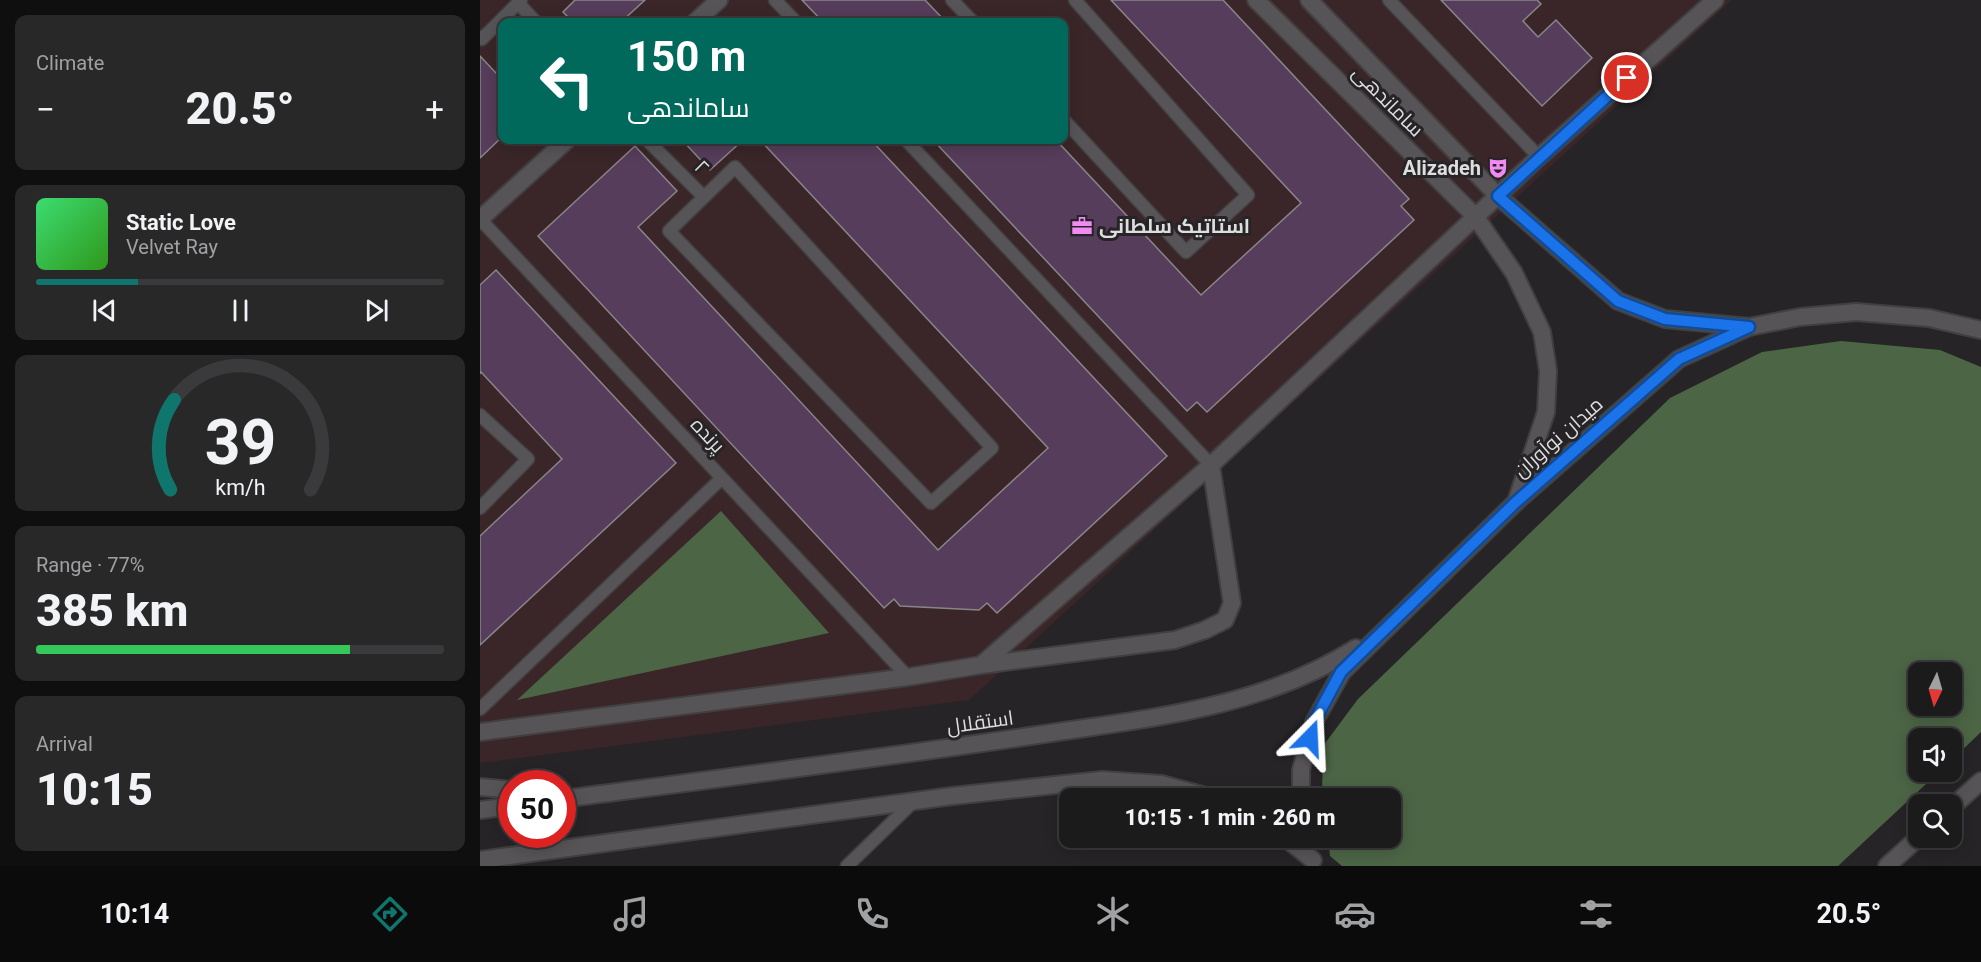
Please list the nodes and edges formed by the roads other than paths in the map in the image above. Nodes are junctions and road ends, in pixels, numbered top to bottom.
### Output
1 (719, 0) edge
2 (775, 0) edge
3 (952, 0) edge
4 (1075, 0) edge
5 (1256, 0) edge
6 (1309, 0) edge
7 (1389, 0) edge
8 (1715, 0) edge
9 (519, 1) edge
10 (502, 18) edge
11 (533, 18) edge
12 (699, 18) edge
13 (792, 18) edge
14 (969, 18) edge
15 (498, 23) edge
16 (480, 37) edge
17 (1068, 124) edge
18 (563, 144) edge
19 (651, 144) edge
20 (910, 144) edge
21 (1539, 157) junction
22 (1498, 196) junction
23 (704, 197) junction
24 (1475, 216) junction
25 (480, 219) edge
26 (1749, 327) junction
27 (1981, 330) edge
28 (480, 415) edge
29 (1210, 465) junction
30 (722, 478) junction
31 (1516, 502) junction
32 (480, 508) edge
33 (1387, 628) junction
34 (981, 665) junction
35 (908, 677) junction
36 (480, 709) edge
37 (480, 732) edge
38 (1981, 781) edge
39 (480, 787) edge
40 (1176, 788) edge
41 (1301, 788) edge
42 (498, 789) edge
43 (576, 795) edge
44 (589, 796) junction
45 (576, 797) edge
46 (1962, 798) edge
47 (913, 802) junction
48 (498, 808) edge
49 (480, 810) edge
50 (1908, 847) edge
51 (1298, 848) edge
52 (1311, 848) edge
53 (480, 860) edge
54 (1316, 863) edge
55 (848, 866) edge
56 (1887, 866) edge

1 - 12 street
2 - 13 lane
3 - 14 lane
4 - 17 lane
5 - 24 street, ساماندهی
6 - 22 street, ساماندهی
7 - 21 lane
8 - 21 street
9 - 10 lane
9 - 11 lane
15 - 16 lane
18 - 25 street
19 - 23 lane, ۲
20 - 29 lane
21 - 22 street
22 - 24 street
22 - 26 street, ساماندهی
23 - 23 lane
24 - 29 street
24 - 31 street, ساماندهی
25 - 30 lane, پرنده
26 - 27 street, میدان نوآوران
26 - 31 street, میدان نوآوران
28 - 32 lane
29 - 34 street
29 - 34 street
30 - 35 lane, پرنده
30 - 36 lane
31 - 33 street, میدان نوآوران
33 - 41 street, میدان نوآوران
33 - 44 street, استقلال
34 - 35 street
35 - 37 street
38 - 46 street
39 - 42 street
40 - 47 street
43 - 44 street
44 - 45 street, استقلال
47 - 53 street
47 - 55 lane
48 - 49 street
50 - 56 street
51 - 54 street
52 - 54 street

